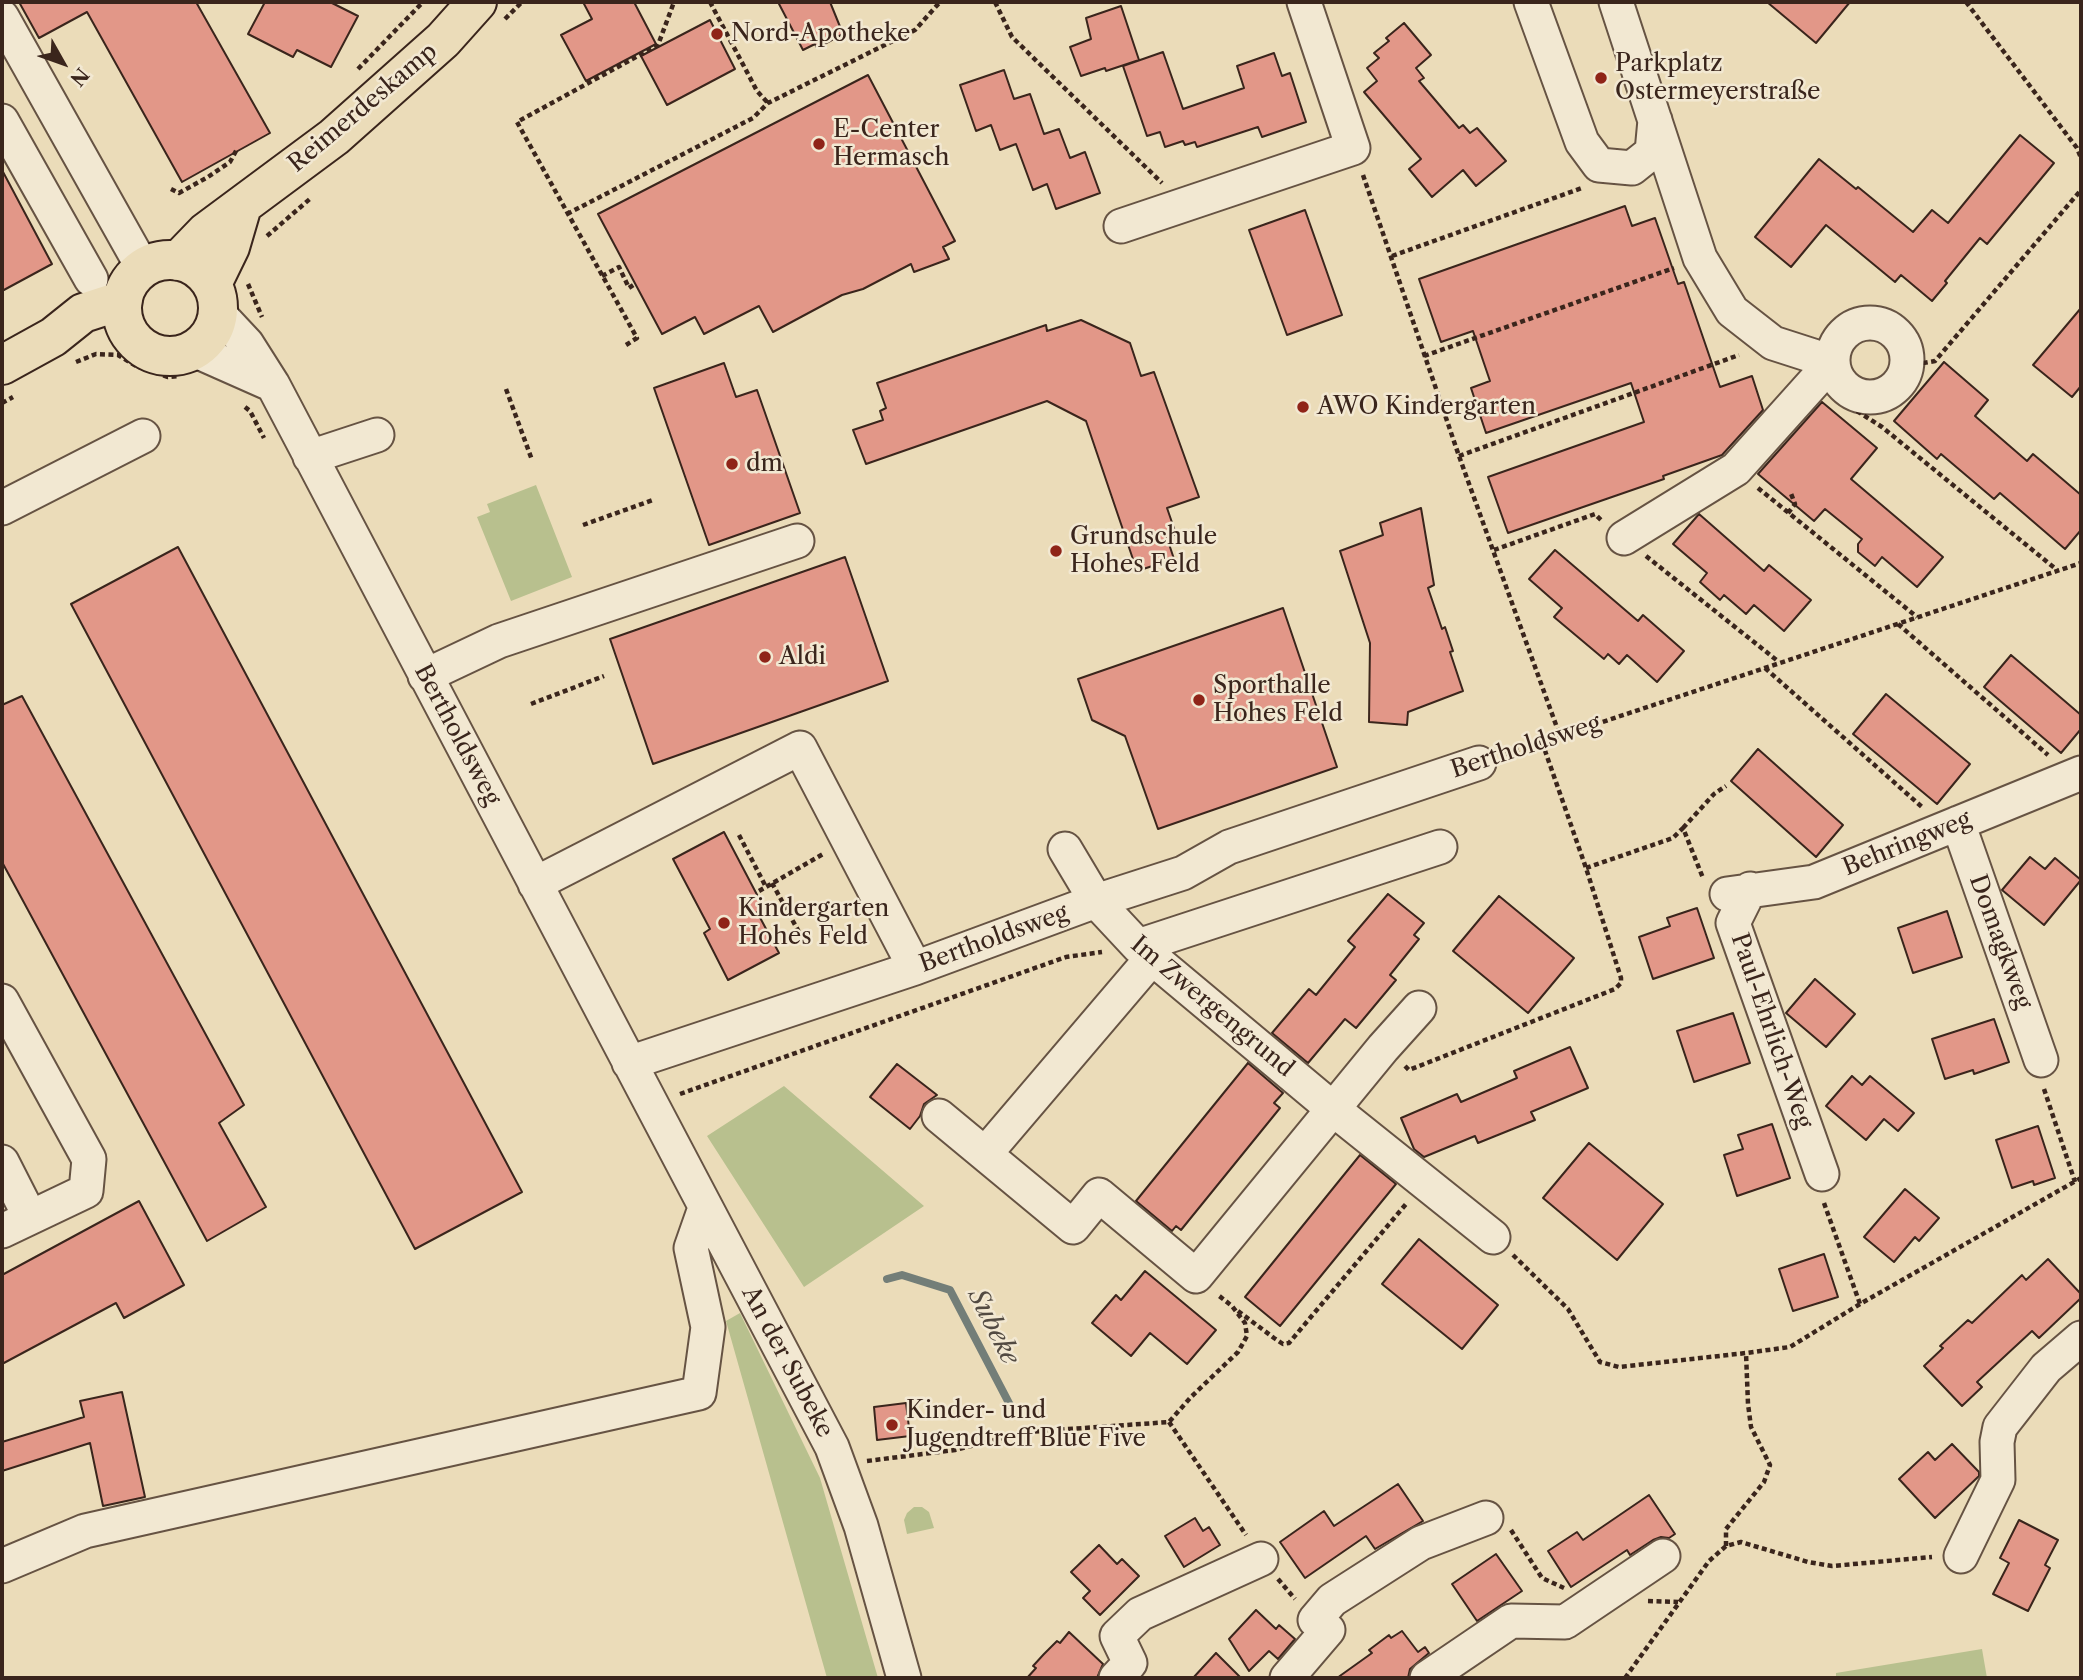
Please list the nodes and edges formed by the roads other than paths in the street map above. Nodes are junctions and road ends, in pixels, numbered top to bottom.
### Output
1 (477, 2) edge
2 (1304, 2) edge
3 (1531, 2) edge
4 (1616, 2) edge
5 (2, 17) edge
6 (1656, 118) junction
7 (2, 121) edge
8 (242, 206) junction
9 (1121, 226) dead end
10 (161, 265) junction
11 (91, 279) dead end
12 (225, 292) junction
13 (123, 300) junction
14 (133, 339) junction
15 (62, 351) junction
16 (193, 362) junction
17 (1832, 362) junction
18 (8, 381) edge
19 (272, 385) junction
20 (377, 435) dead end
21 (143, 436) dead end
22 (310, 457) junction
23 (2, 508) edge
24 (1624, 538) road end
25 (797, 541) dead end
26 (425, 676) junction
27 (1479, 763) road end
28 (2077, 774) edge
29 (1951, 826) junction
30 (1440, 847) dead end
31 (1065, 849) dead end
32 (535, 884) junction
33 (1739, 892) joint
34 (1096, 901) junction
35 (1145, 952) junction
36 (915, 968) junction
37 (2, 1001) edge
38 (1419, 1008) dead end
39 (2042, 1060) road end
40 (629, 1063) junction
41 (1333, 1109) junction
42 (939, 1116) dead end
43 (985, 1154) junction
44 (2, 1162) edge
45 (1822, 1174) road end
46 (705, 1208) junction
47 (16, 1224) edge
48 (1493, 1237) road end
49 (2081, 1338) edge
50 (1497, 1522) road end
51 (1663, 1556) dead end
52 (1961, 1556) road end
53 (1261, 1559) road end
54 (2, 1566) edge
55 (904, 1678) edge
56 (1116, 1678) edge
57 (1287, 1678) edge
58 (1427, 1678) edge

1 - 8 main road, Reimerdeskamp
2 - 9 street
3 - 6 street
4 - 6 street
5 - 10 street
6 - 17 street
7 - 11 street
8 - 10 main road, Reimerdeskamp
8 - 12 main road
10 - 12 main road
10 - 13 main road
12 - 16 main road
12 - 19 street, Bertholdsweg
13 - 14 main road
13 - 15 main road
14 - 15 main road
14 - 16 main road
15 - 18 main road
16 - 19 street
17 - 17 street
17 - 24 street
19 - 22 street, Bertholdsweg
20 - 22 street
21 - 23 street
22 - 26 street, Bertholdsweg
25 - 26 street
26 - 32 street, Bertholdsweg
27 - 34 street, Bertholdsweg
28 - 29 street, Behringweg
29 - 33 street, Behringweg
29 - 39 street, Domagkweg
30 - 35 street
31 - 34 street, Im Zwergengrund
32 - 36 street
32 - 40 street, Bertholdsweg
33 - 45 street, Paul-Ehrlich-Weg
34 - 35 street, Im Zwergengrund
34 - 36 street, Bertholdsweg
35 - 41 street, Im Zwergengrund
35 - 43 street
36 - 40 street, Bertholdsweg
37 - 47 street
38 - 41 street
40 - 46 street, An der Subeke
41 - 43 street
41 - 48 street, Im Zwergengrund
42 - 43 street
44 - 47 street
46 - 54 street
46 - 55 street, An der Subeke
49 - 52 street
50 - 57 street
51 - 58 street
53 - 56 street

